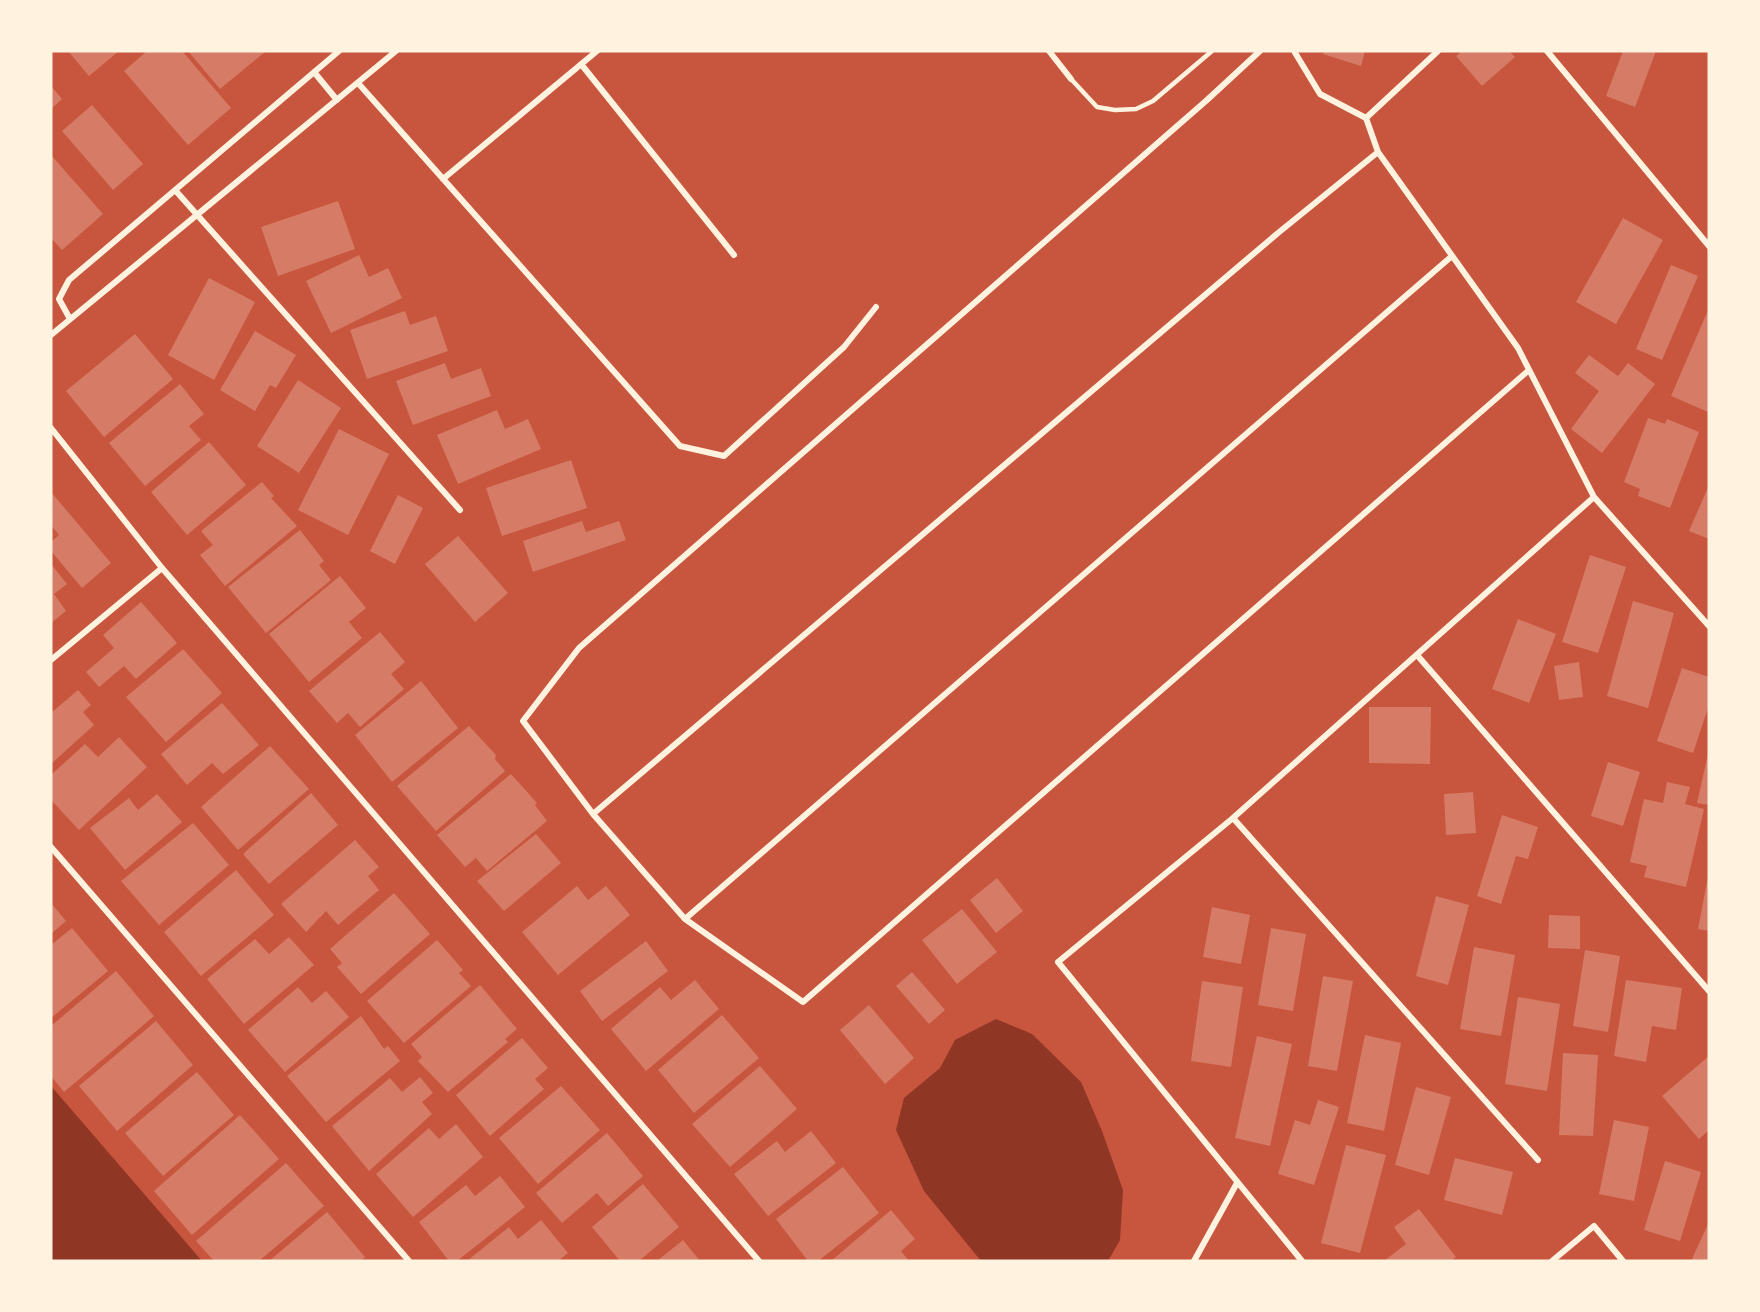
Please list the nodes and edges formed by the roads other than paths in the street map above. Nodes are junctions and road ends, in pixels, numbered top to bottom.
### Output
1 (339, 51) edge
2 (396, 51) edge
3 (597, 51) edge
4 (1049, 51) edge
5 (1212, 51) edge
6 (1260, 51) edge
7 (1294, 51) edge
8 (1438, 51) edge
9 (1547, 51) edge
10 (581, 64) junction
11 (314, 72) junction
12 (1071, 78) joint
13 (358, 83) junction
14 (337, 100) junction
15 (1366, 118) junction
16 (1378, 152) junction
17 (443, 178) junction
18 (175, 190) junction
19 (198, 214) junction
20 (1709, 246) edge
21 (734, 255) dead end
22 (1452, 256) junction
23 (876, 307) dead end
24 (70, 319) junction
25 (51, 335) edge
26 (1529, 370) junction
27 (51, 428) edge
28 (1594, 497) junction
29 (460, 510) dead end
30 (162, 568) junction
31 (1709, 626) edge
32 (1418, 655) junction
33 (51, 660) edge
34 (593, 814) junction
35 (1233, 818) junction
36 (51, 848) edge
37 (685, 919) junction
38 (1709, 991) edge
39 (1538, 1160) dead end
40 (1237, 1183) junction
41 (409, 1261) edge
42 (759, 1261) edge
43 (1194, 1261) edge
44 (1302, 1261) edge
45 (1552, 1261) edge
46 (1623, 1261) edge

1 - 11 street
2 - 13 street
3 - 10 street
4 - 12 street
5 - 12 lane
6 - 34 street
7 - 15 street
8 - 15 street
9 - 20 street
10 - 17 street
10 - 21 street
11 - 14 street
11 - 18 street
13 - 14 street
13 - 17 street
14 - 19 street
15 - 16 street
16 - 22 street
16 - 34 street
17 - 23 street
18 - 19 street
18 - 24 street
19 - 24 street
19 - 29 street
22 - 26 street
22 - 37 street
24 - 25 street
26 - 28 street
26 - 37 street
27 - 30 street
28 - 31 street
28 - 32 street
30 - 33 street
30 - 42 street
32 - 35 street
32 - 38 street
34 - 37 street
35 - 39 street
35 - 40 street
36 - 41 street
40 - 43 street
40 - 44 street
45 - 46 street

